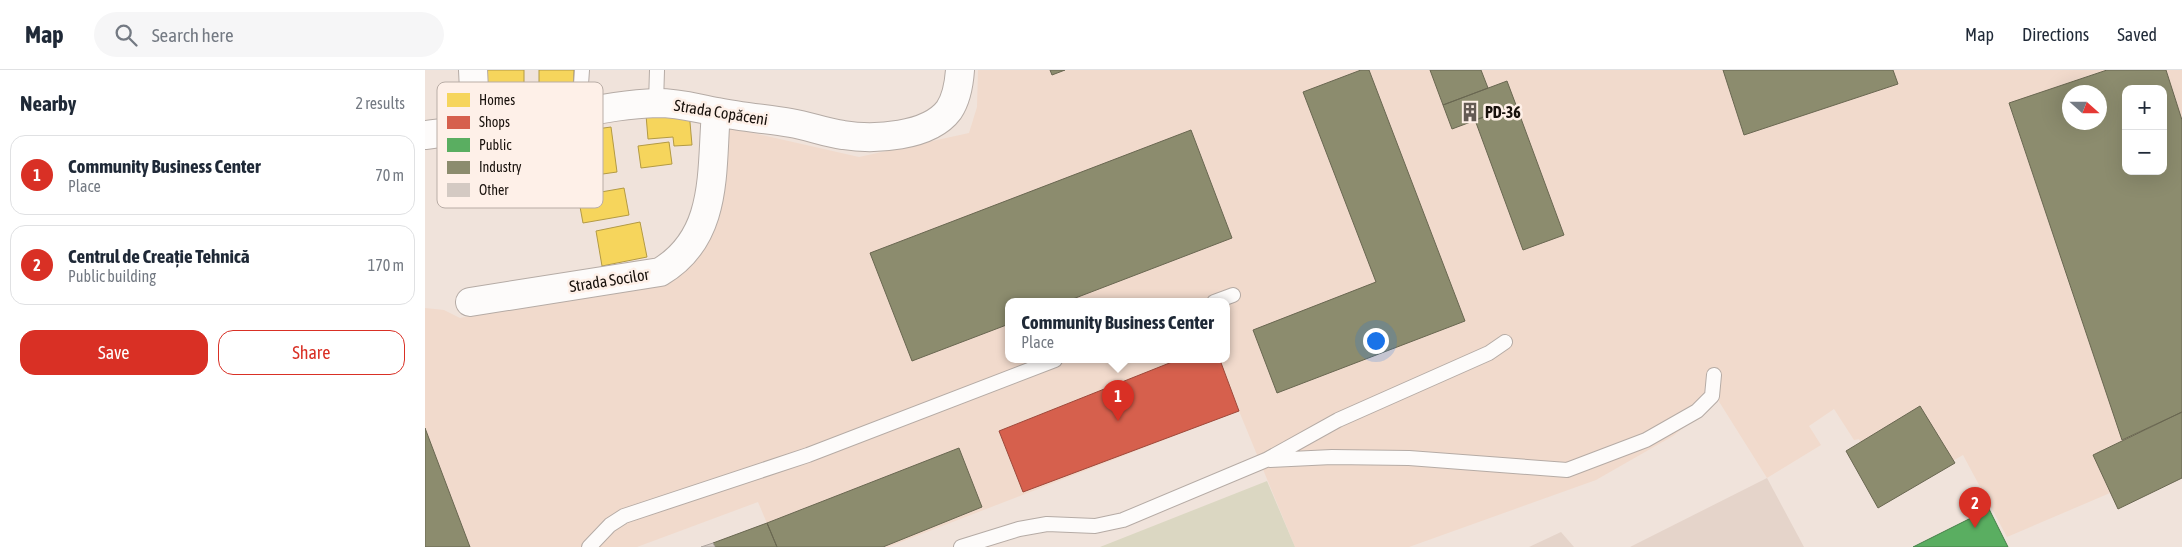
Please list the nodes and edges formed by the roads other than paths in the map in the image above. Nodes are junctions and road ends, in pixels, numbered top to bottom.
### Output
1 (657, 70) edge
2 (959, 70) edge
3 (656, 103) junction
4 (603, 110) edge
5 (716, 112) junction
6 (1233, 295) dead end
7 (1225, 298) edge
8 (470, 302) dead end
9 (1505, 342) dead end
10 (1047, 363) edge
11 (1714, 375) dead end
12 (1266, 460) junction
13 (589, 547) edge
14 (961, 547) edge

1 - 3 lane
2 - 5 street, Strada Copăceni
3 - 4 street, Strada Copăceni
3 - 5 street, Strada Copăceni
5 - 8 street, Strada Socilor
6 - 7 lane
9 - 12 lane
10 - 13 lane
11 - 12 lane
12 - 14 lane

